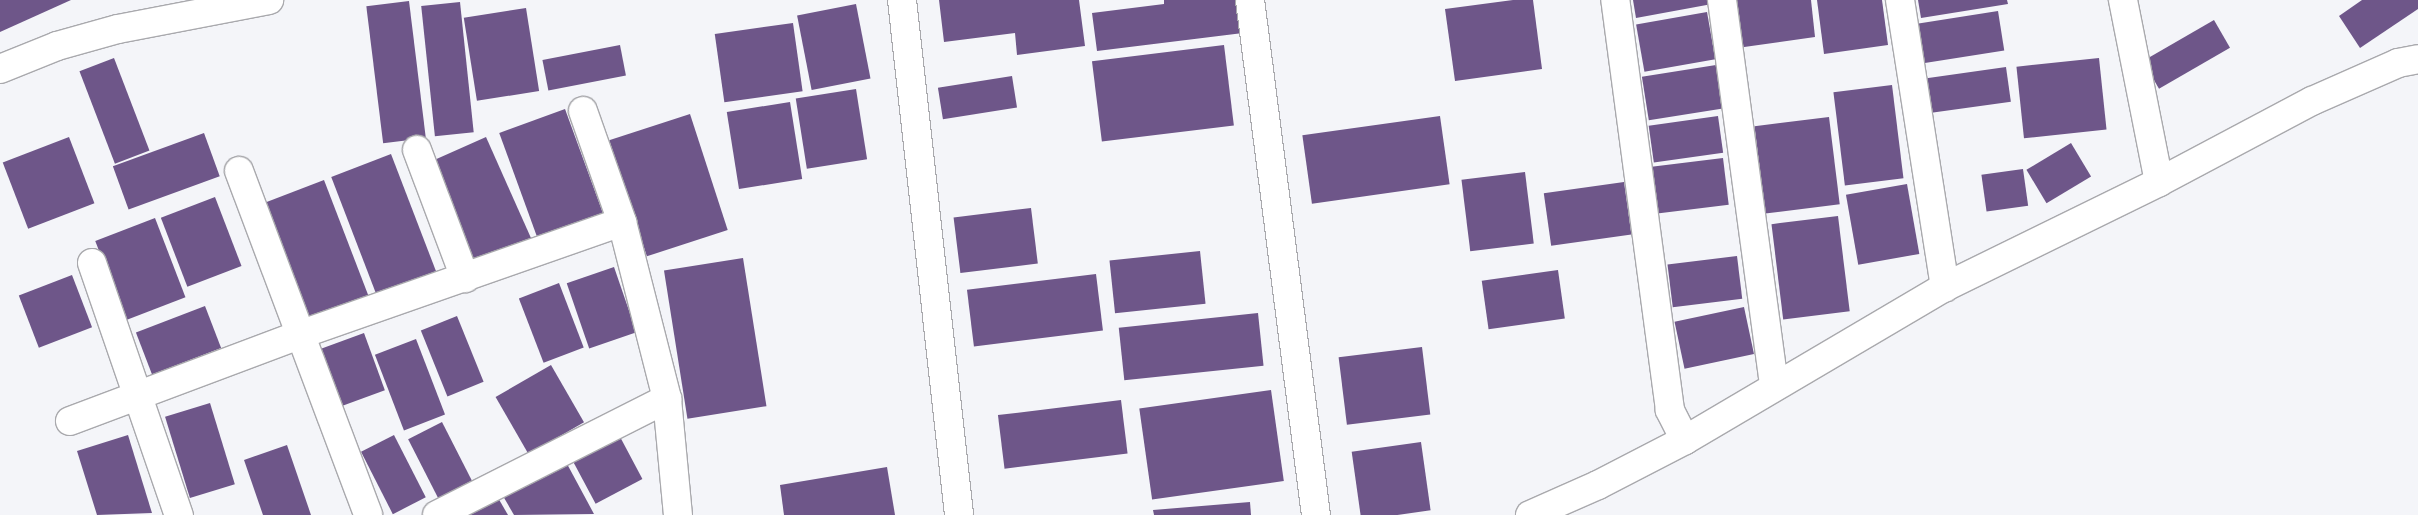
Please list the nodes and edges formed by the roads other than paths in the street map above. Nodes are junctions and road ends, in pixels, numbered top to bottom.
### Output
1 (269, 0) edge
2 (902, 0) edge
3 (1250, 0) edge
4 (1615, 0) edge
5 (1722, 0) edge
6 (1900, 0) edge
7 (2123, 0) edge
8 (2418, 59) edge
9 (0, 69) edge
10 (583, 111) dead end
11 (416, 150) dead end
12 (239, 171) dead end
13 (2159, 182) junction
14 (622, 222) junction
15 (92, 263) dead end
16 (465, 278) junction
17 (1945, 287) junction
18 (299, 335) junction
19 (1774, 386) junction
20 (139, 395) junction
21 (667, 399) junction
22 (70, 422) dead end
23 (1685, 440) junction
24 (178, 515) edge
25 (368, 515) edge
26 (437, 515) edge
27 (678, 515) edge
28 (959, 515) edge
29 (1316, 515) edge
30 (1530, 515) edge

1 - 9 street
2 - 28 street
3 - 29 street
4 - 23 street
5 - 19 street
6 - 17 street
7 - 13 street
8 - 13 street
10 - 14 street
11 - 16 street
12 - 18 street
13 - 17 street
14 - 16 street
14 - 21 street
15 - 20 street
16 - 18 street
17 - 19 street
18 - 20 street
18 - 25 street
19 - 23 street
20 - 22 street
20 - 24 street
21 - 26 street
21 - 27 street
23 - 30 street

